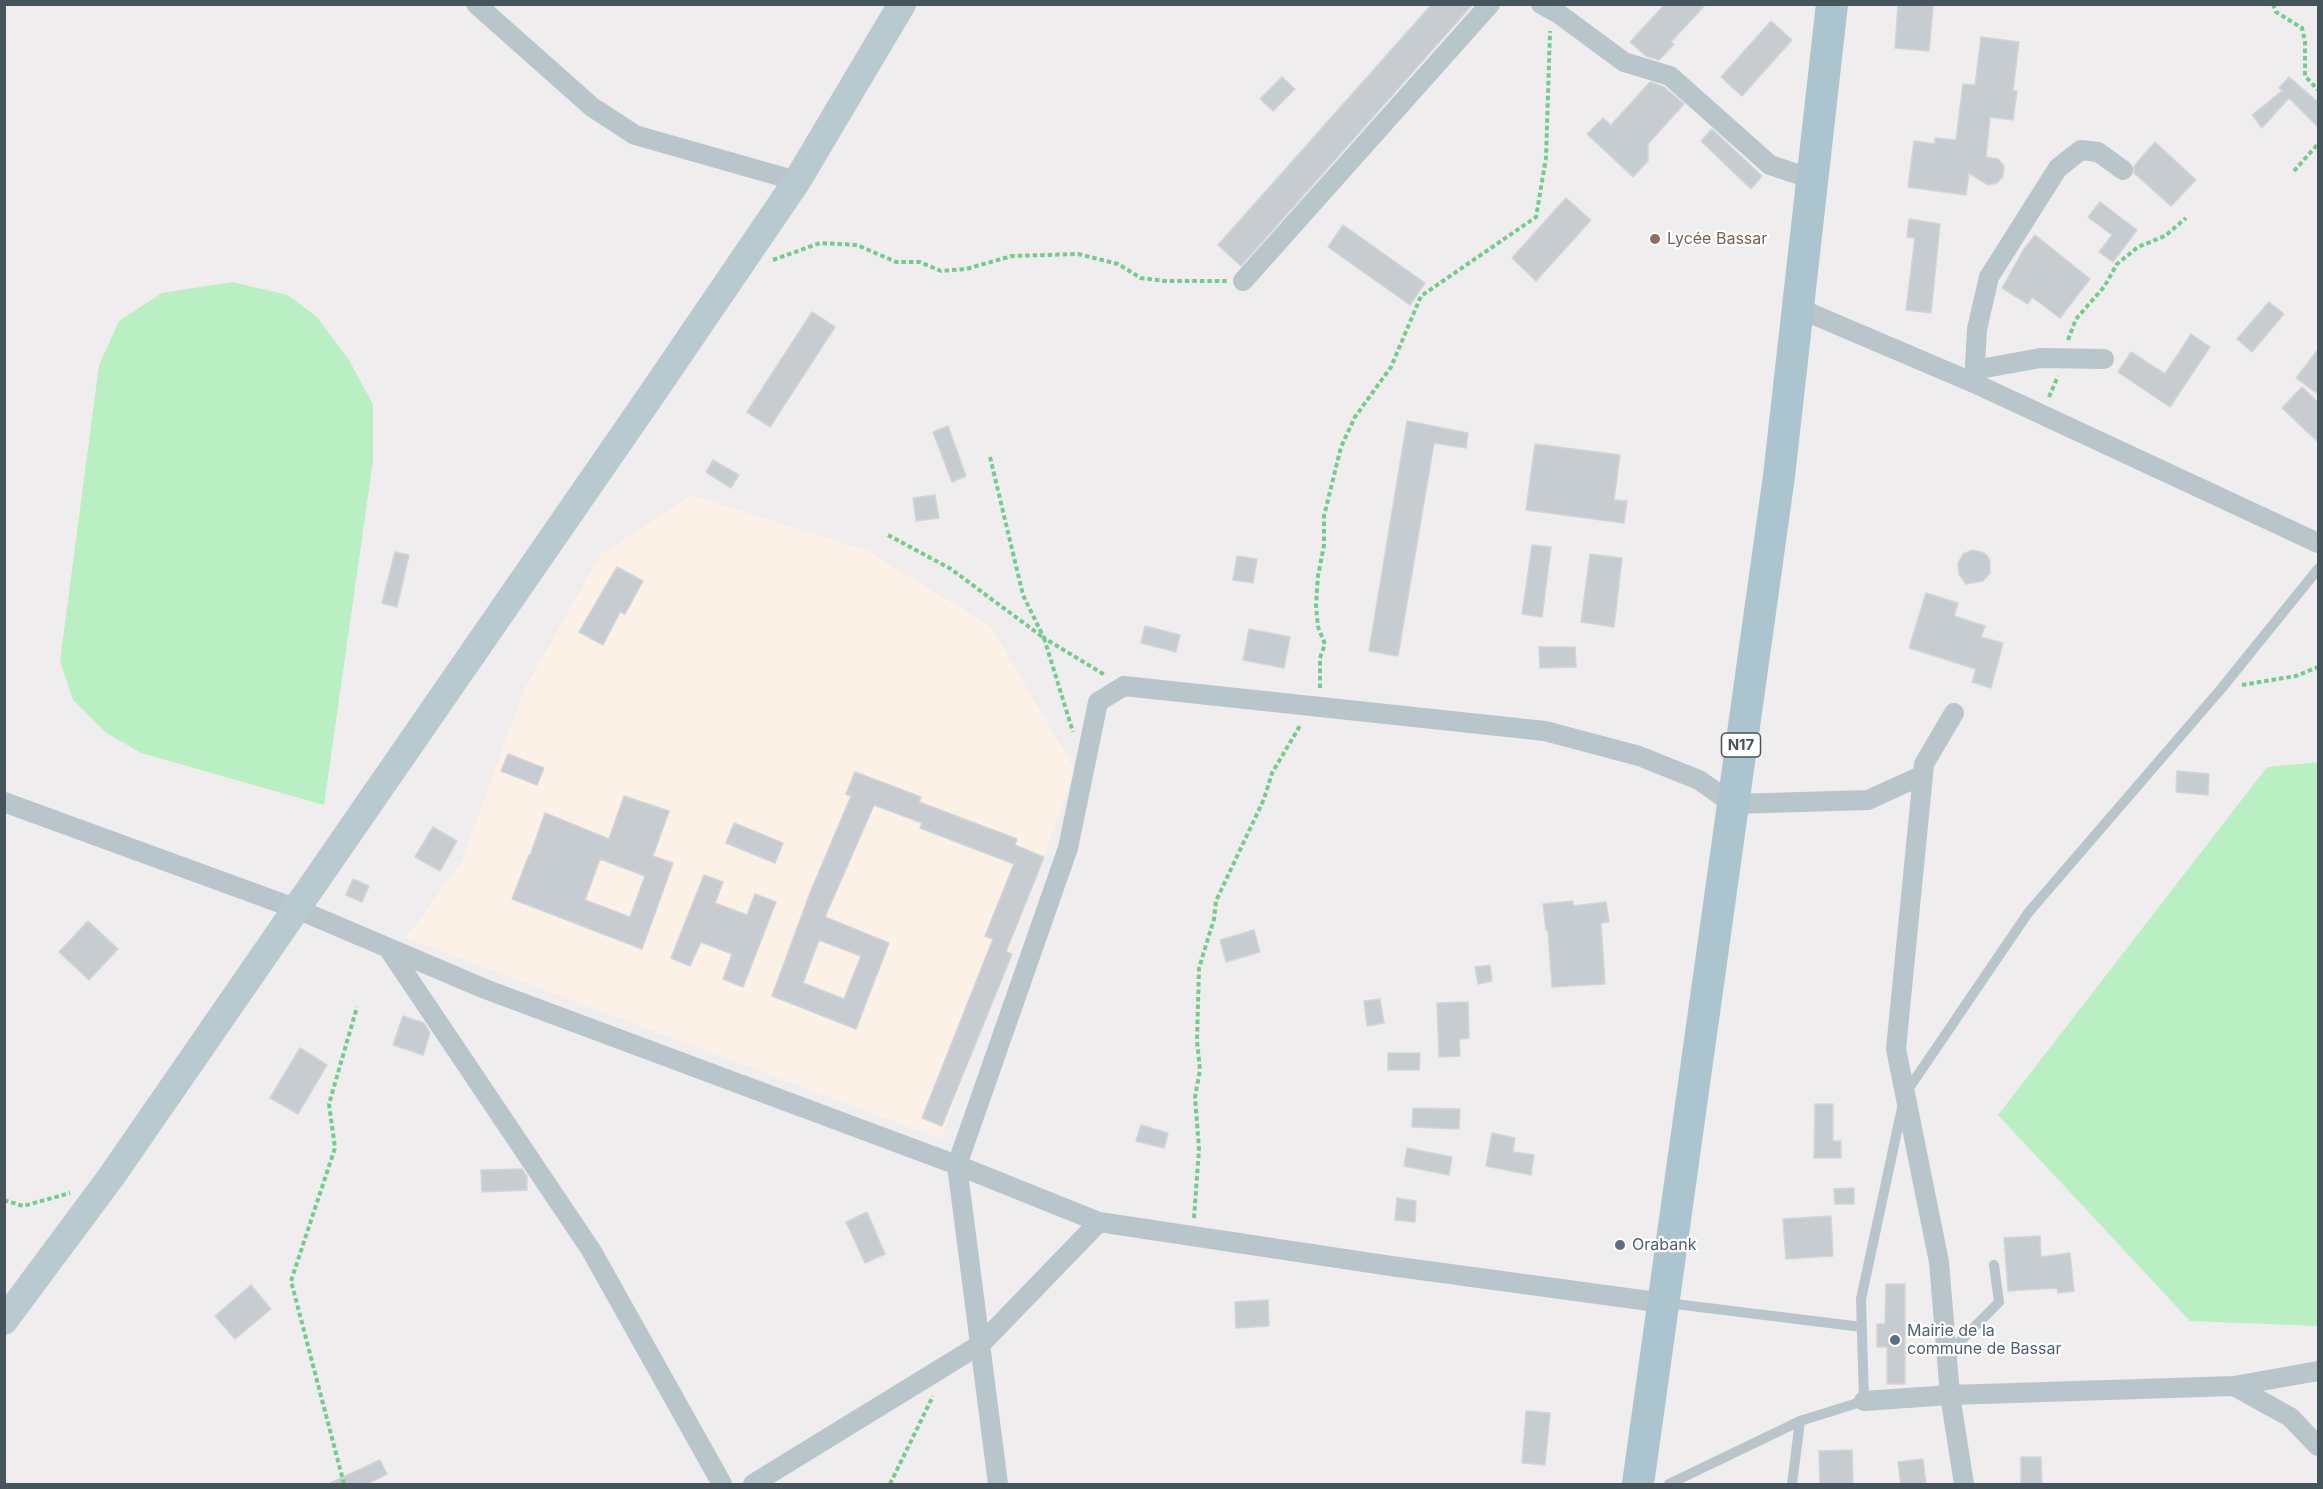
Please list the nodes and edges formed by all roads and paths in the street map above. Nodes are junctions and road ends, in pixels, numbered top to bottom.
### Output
1 (476, 4) edge
2 (902, 4) edge
3 (1490, 4) edge
4 (1832, 4) edge
5 (2273, 4) edge
6 (1546, 7) edge
7 (2319, 90) edge
8 (2319, 144) edge
9 (2123, 170) dead end
10 (2294, 171) dead end
11 (1812, 179) junction
12 (798, 181) junction
13 (2186, 218) dead end
14 (735, 273) junction
15 (1243, 281) joint
16 (1798, 308) junction
17 (2062, 358) junction
18 (2104, 359) dead end
19 (1975, 377) junction
20 (2041, 414) junction
21 (990, 458) dead end
22 (888, 535) dead end
23 (2319, 543) edge
24 (2319, 569) edge
25 (1044, 638) junction
26 (2319, 667) edge
27 (1124, 686) junction
28 (2221, 689) junction
29 (1313, 706) junction
30 (1954, 713) dead end
31 (1084, 770) junction
32 (1923, 775) junction
33 (4, 802) edge
34 (1733, 804) junction
35 (297, 909) junction
36 (387, 948) junction
37 (357, 1007) dead end
38 (1905, 1094) junction
39 (957, 1165) junction
40 (75, 1191) dead end
41 (4, 1200) edge
42 (1100, 1222) junction
43 (1192, 1236) junction
44 (1994, 1265) dead end
45 (1664, 1303) junction
46 (8, 1317) edge
47 (1862, 1327) junction
48 (981, 1344) junction
49 (1947, 1355) junction
50 (948, 1365) junction
51 (2319, 1371) edge
52 (2234, 1386) junction
53 (1950, 1395) junction
54 (1864, 1401) junction
55 (1800, 1421) junction
56 (2319, 1446) edge
57 (344, 1485) edge
58 (722, 1485) edge
59 (753, 1485) edge
60 (890, 1485) edge
61 (998, 1485) edge
62 (1638, 1485) edge
63 (1669, 1485) edge
64 (1792, 1485) edge
65 (1964, 1485) edge

1 - 12 street
2 - 12 street
3 - 15 street
4 - 11 main road, N17
5 - 7 path
6 - 11 street
6 - 29 path
8 - 10 path
9 - 19 street
11 - 16 main road, N17
12 - 14 street
13 - 17 path
14 - 15 path
14 - 35 street
16 - 19 street
16 - 34 main road, N17
17 - 18 street
17 - 19 street
17 - 20 path
19 - 20 street
20 - 23 street
21 - 25 path
22 - 25 path
24 - 28 lane
25 - 27 path
25 - 31 path
26 - 28 path
27 - 29 street
27 - 31 street
28 - 38 lane
29 - 34 street
29 - 43 path
30 - 32 street
31 - 39 street
32 - 34 street
32 - 38 street
33 - 35 street
34 - 45 main road, N17
35 - 36 street
35 - 46 street
36 - 39 street
36 - 58 street
37 - 57 path
38 - 47 lane
38 - 49 street
39 - 42 street
39 - 48 street
40 - 41 path
42 - 43 street
42 - 48 street
43 - 45 street
44 - 49 lane
45 - 47 lane
45 - 62 main road, N17
47 - 54 lane
48 - 50 street
48 - 61 street
49 - 53 street
50 - 59 street
50 - 60 path
51 - 52 street
52 - 53 street
52 - 56 street
53 - 54 street
53 - 65 street
54 - 55 lane
55 - 63 lane
55 - 64 lane

